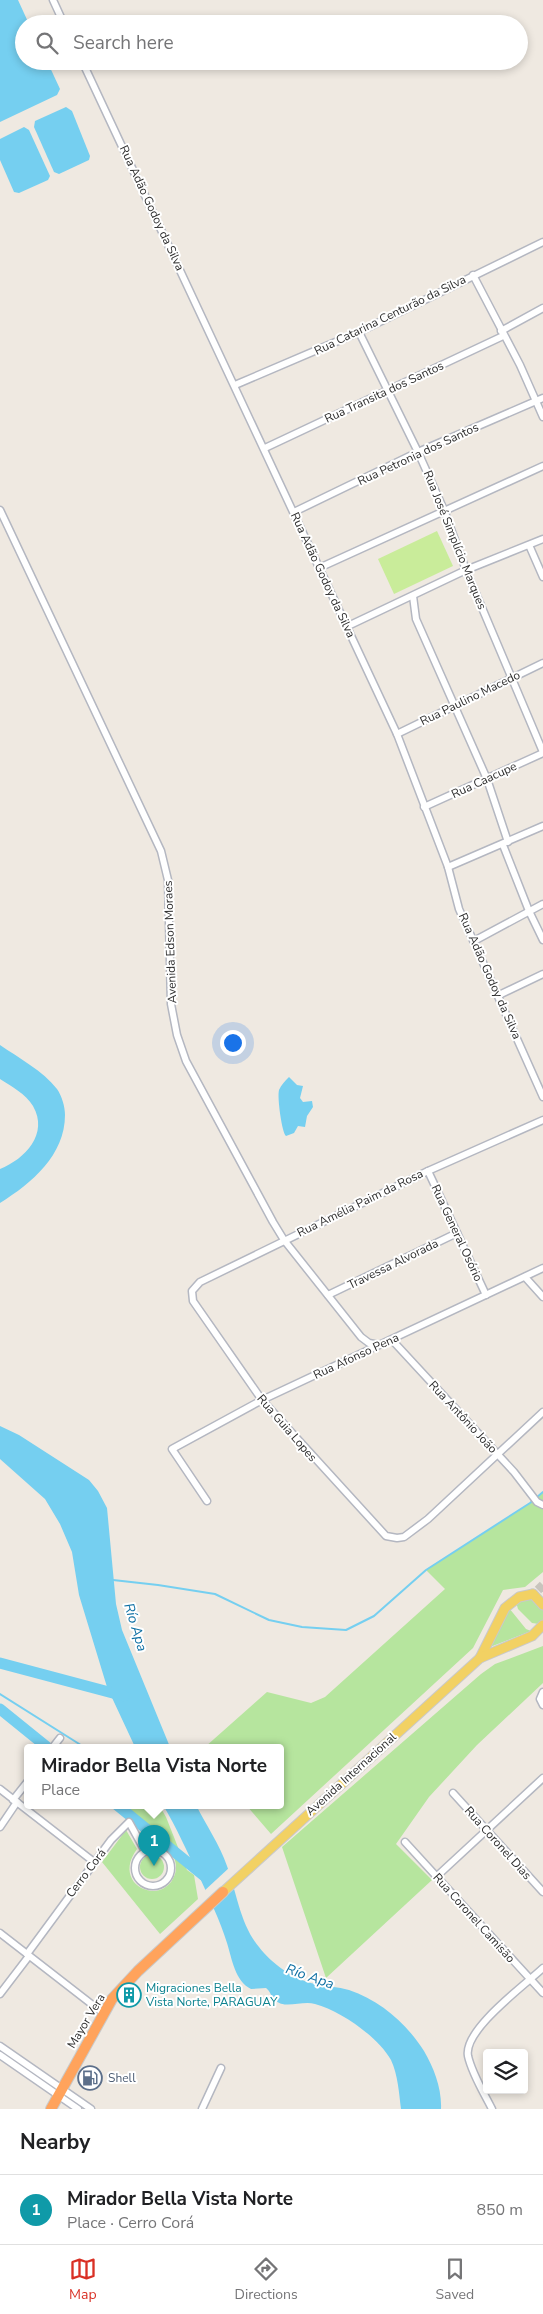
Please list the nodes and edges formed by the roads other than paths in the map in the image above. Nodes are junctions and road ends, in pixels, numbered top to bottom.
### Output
1 (53, 0) edge
2 (60, 15) edge
3 (86, 70) edge
4 (543, 242) edge
5 (473, 275) junction
6 (543, 308) edge
7 (359, 332) junction
8 (502, 333) junction
9 (235, 385) junction
10 (388, 390) junction
11 (543, 398) edge
12 (535, 401) junction
13 (543, 417) edge
14 (265, 448) junction
15 (418, 452) junction
16 (543, 466) edge
17 (0, 510) edge
18 (444, 510) junction
19 (294, 512) junction
20 (543, 539) edge
21 (530, 545) junction
22 (319, 568) junction
23 (466, 570) junction
24 (543, 577) edge
25 (413, 596) junction
26 (348, 626) junction
27 (543, 663) edge
28 (512, 678) junction
29 (455, 707) junction
30 (397, 734) junction
31 (543, 752) edge
32 (487, 779) junction
33 (424, 808) junction
34 (543, 826) edge
35 (505, 843) junction
36 (448, 867) junction
37 (543, 904) edge
38 (529, 911) junction
39 (543, 940) edge
40 (474, 941) junction
41 (543, 974) edge
42 (499, 995) junction
43 (543, 1097) edge
44 (543, 1120) edge
45 (428, 1171) junction
46 (457, 1233) junction
47 (284, 1240) junction
48 (543, 1268) edge
49 (525, 1277) junction
50 (328, 1295) junction
51 (486, 1295) junction
52 (543, 1297) edge
53 (193, 1301) joint
54 (392, 1340) junction
55 (379, 1345) junction
56 (262, 1400) junction
57 (543, 1412) edge
58 (497, 1454) junction
59 (207, 1501) dead end
60 (540, 1504) edge
61 (543, 1605) edge
62 (543, 1625) edge
63 (480, 1658) junction
64 (543, 1692) edge
65 (542, 1704) edge
66 (60, 1738) dead end
67 (55, 1744) edge
68 (543, 1778) edge
69 (24, 1787) edge
70 (0, 1789) edge
71 (453, 1793) dead end
72 (15, 1801) junction
73 (24, 1808) edge
74 (25, 1809) edge
75 (0, 1827) edge
76 (486, 1831) junction
77 (405, 1842) dead end
78 (145, 1851) junction
79 (90, 1859) junction
80 (436, 1877) junction
81 (223, 1892) joint
82 (543, 1892) edge
83 (0, 1934) edge
84 (28, 1955) junction
85 (543, 1968) edge
86 (530, 1980) junction
87 (543, 1993) edge
88 (0, 1994) edge
89 (103, 2013) junction
90 (0, 2046) edge
91 (0, 2055) edge
92 (221, 2068) dead end
93 (60, 2093) junction
94 (51, 2109) edge
95 (78, 2109) edge
96 (91, 2109) edge
97 (202, 2109) edge
98 (492, 2109) edge

1 - 2 street
3 - 9 street, Rua Adão Godoy da Silva
4 - 5 street, Rua Catarina Centurão da Silva
5 - 7 street, Rua Catarina Centurão da Silva
5 - 8 street
6 - 8 street, Rua Transita dos Santos
7 - 9 street, Rua Catarina Centurão da Silva
7 - 10 street, Rua José Simplício Marques
8 - 10 street, Rua Transita dos Santos
8 - 12 street
9 - 14 street, Rua Adão Godoy da Silva
10 - 14 street, Rua Transita dos Santos
10 - 15 street, Rua José Simplício Marques
11 - 12 street, Rua Petronia dos Santos
12 - 13 street
12 - 15 street, Rua Petronia dos Santos
14 - 19 street, Rua Adão Godoy da Silva
15 - 18 street, Rua José Simplício Marques
15 - 19 street, Rua Petronia dos Santos
16 - 18 street
17 - 47 street, Avenida Edson Moraes
18 - 22 street
18 - 23 street, Rua José Simplício Marques
19 - 22 street, Rua Adão Godoy da Silva
20 - 21 street
21 - 23 street
21 - 24 street
22 - 26 street, Rua Adão Godoy da Silva
23 - 25 street
23 - 28 street, Rua José Simplício Marques
25 - 26 street
25 - 29 street
26 - 30 street, Rua Adão Godoy da Silva
27 - 28 street, Rua Paulino Macedo
28 - 29 street, Rua Paulino Macedo
28 - 31 street, Rua José Simplício Marques
29 - 30 street, Rua Paulino Macedo
29 - 32 street
30 - 33 street, Rua Adão Godoy da Silva
31 - 32 street, Rua Caacupe
32 - 33 street, Rua Caacupe
32 - 35 street
33 - 36 street, Rua Adão Godoy da Silva
34 - 35 street
35 - 36 street
35 - 38 street
36 - 40 street, Rua Adão Godoy da Silva
37 - 38 street
38 - 39 street
38 - 40 street
40 - 42 street, Rua Adão Godoy da Silva
41 - 42 street
42 - 43 street, Rua Adão Godoy da Silva
44 - 45 street, Rua Amélia Paim da Rosa
45 - 46 street, Rua General Osório
45 - 47 street, Rua Amélia Paim da Rosa
46 - 50 street, Travessa Alvorada
46 - 51 street, Rua General Osório
47 - 50 street, Avenida Edson Moraes
47 - 53 street, Rua Amélia Paim da Rosa
48 - 49 street, Rua Afonso Pena
49 - 51 street, Rua Afonso Pena
49 - 52 street
50 - 55 street, Avenida Edson Moraes
51 - 54 street, Rua Afonso Pena
53 - 56 street, Rua Guia Lopes
54 - 55 street, Rua Afonso Pena
54 - 58 street, Rua Antônio João
55 - 56 street, Rua Afonso Pena
56 - 58 street, Rua Guia Lopes
56 - 59 street, Rua Afonso Pena
57 - 58 street
58 - 60 street, Rua Antônio João
61 - 63 main road, Avenida Internacional
62 - 63 main road, Avenida Internacional
63 - 81 main road, Avenida Internacional
64 - 65 street
66 - 67 street
68 - 76 street
69 - 72 street
70 - 72 street
71 - 76 street, Rua Coronel Dias
72 - 73 street
72 - 75 street
74 - 79 street
76 - 80 street
76 - 82 street, Rua Coronel Dias
77 - 80 street, Rua Coronel Camisão
78 - 78 street
78 - 79 street, Cerro Corá
79 - 84 street, Cerro Corá
80 - 86 street, Rua Coronel Camisão
81 - 89 highway, Mayor Vera
83 - 84 street
84 - 88 street, Cerro Corá
84 - 89 street
85 - 86 street
86 - 87 street, Rua Coronel Camisão
86 - 98 street
89 - 93 highway, Mayor Vera
90 - 93 street
91 - 93 street
92 - 97 street
93 - 94 highway, Mayor Vera
93 - 95 street
93 - 96 street

